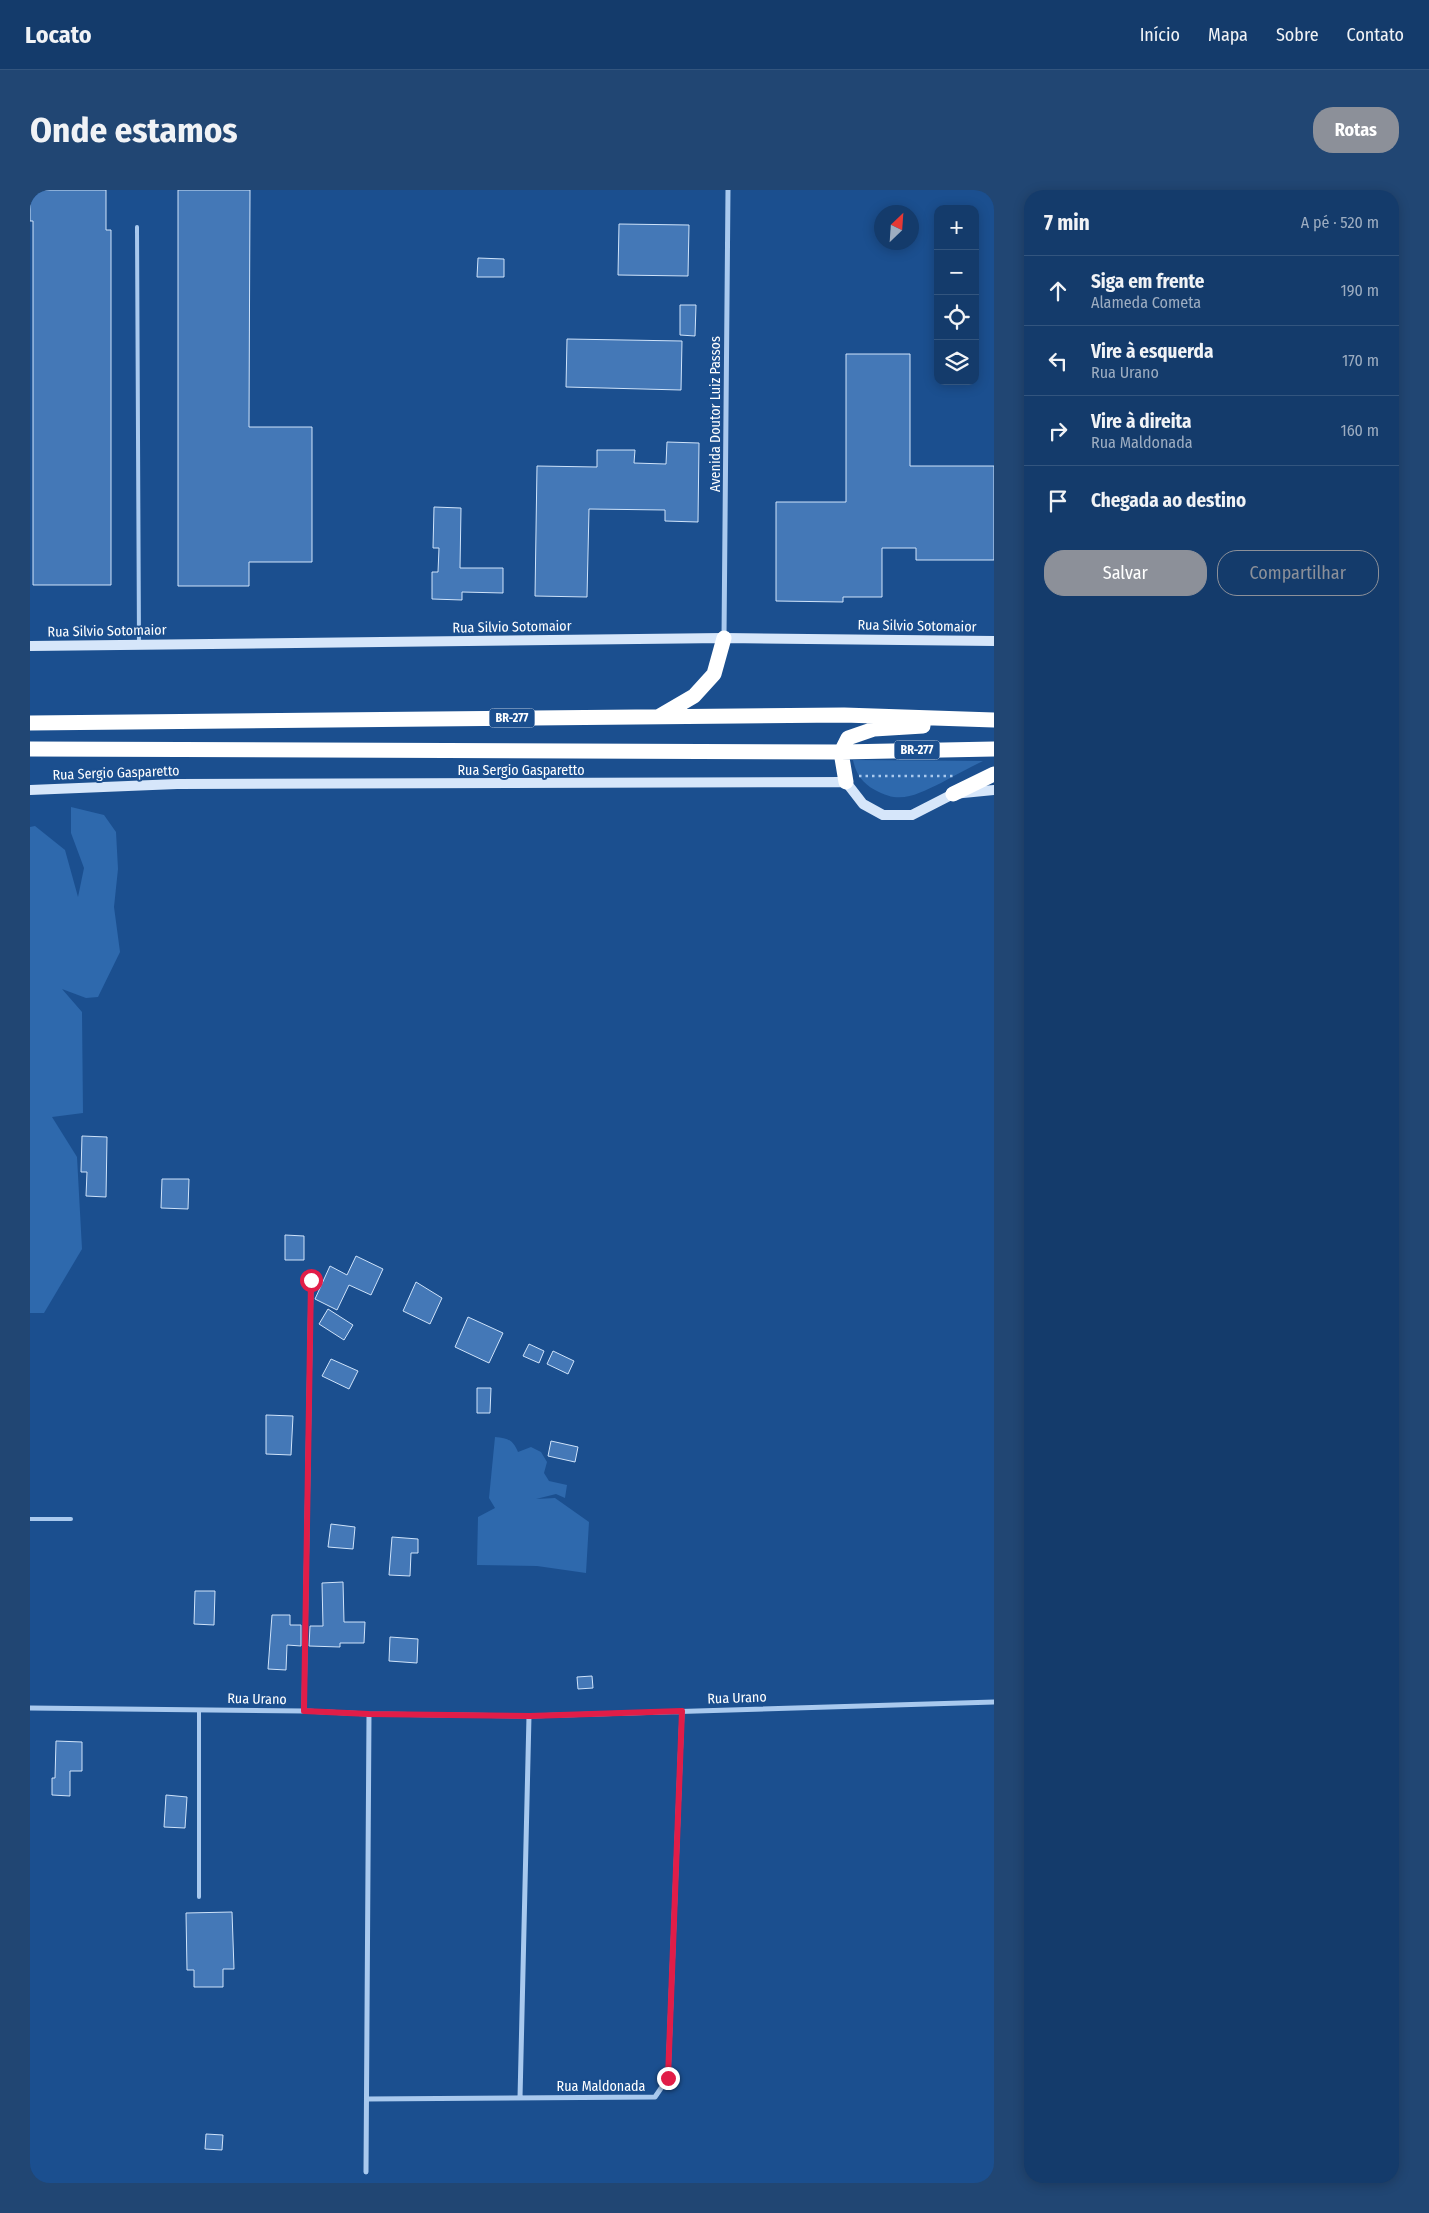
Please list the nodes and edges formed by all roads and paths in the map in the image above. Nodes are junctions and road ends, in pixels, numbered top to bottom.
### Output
1 (728, 190) edge
2 (137, 228) dead end
3 (724, 638) junction
4 (994, 641) edge
5 (139, 645) junction
6 (30, 646) edge
7 (657, 717) junction
8 (994, 721) edge
9 (30, 723) edge
10 (994, 748) edge
11 (30, 749) edge
12 (841, 752) junction
13 (994, 774) edge
14 (846, 782) junction
15 (30, 790) edge
16 (994, 790) edge
17 (952, 794) junction
18 (311, 1280) dead end
19 (72, 1518) dead end
20 (30, 1519) edge
21 (994, 1702) edge
22 (30, 1708) edge
23 (199, 1710) junction
24 (304, 1711) junction
25 (682, 1711) junction
26 (369, 1714) junction
27 (530, 1716) junction
28 (199, 1897) dead end
29 (520, 2098) junction
30 (366, 2099) junction
31 (366, 2172) dead end

1 - 3 street, Avenida Doutor Luiz Passos
2 - 5 lane
3 - 4 street, Rua Silvio Sotomaior
3 - 5 street, Rua Silvio Sotomaior
3 - 7 highway
5 - 6 street, Rua Silvio Sotomaior
7 - 8 highway, BR-277
7 - 9 highway, BR-277
8 - 12 highway
10 - 12 highway, BR-277
11 - 12 highway, BR-277
12 - 14 highway
13 - 17 highway
14 - 15 street, Rua Sergio Gasparetto
14 - 17 street
16 - 17 street
18 - 24 street
19 - 20 lane
21 - 25 street, Rua Urano
22 - 23 street, Rua Urano
23 - 24 street, Rua Urano
23 - 28 lane
24 - 26 street, Rua Urano
25 - 27 street, Rua Urano
25 - 29 street, Rua Maldonada
26 - 27 street, Rua Urano
26 - 30 street
27 - 29 street
29 - 30 street, Rua Maldonada
30 - 31 street

